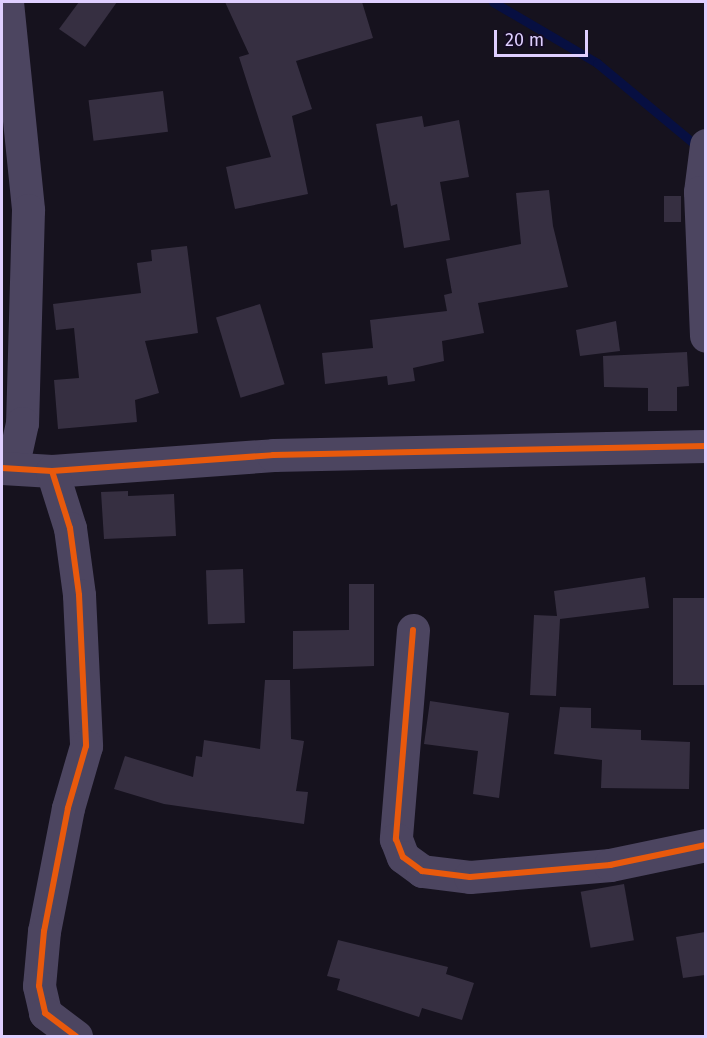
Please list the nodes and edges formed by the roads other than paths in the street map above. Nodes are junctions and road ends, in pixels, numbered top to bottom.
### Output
1 (8, 2) edge
2 (705, 145) edge
3 (705, 336) edge
4 (705, 446) edge
5 (7, 468) edge
6 (52, 471) junction
7 (413, 630) dead end
8 (705, 845) edge
9 (76, 1036) edge

1 - 5 street
2 - 3 street
4 - 6 street
5 - 6 street
6 - 9 street
7 - 8 street

